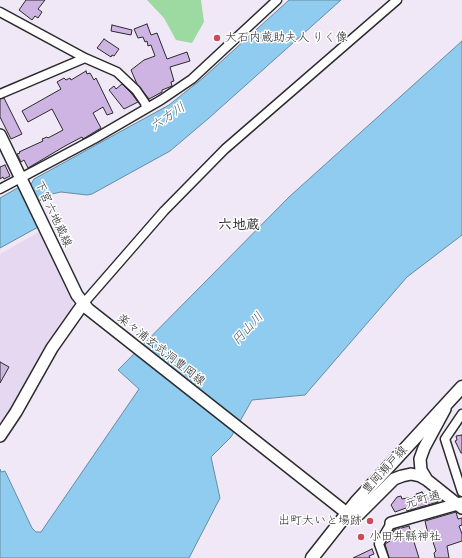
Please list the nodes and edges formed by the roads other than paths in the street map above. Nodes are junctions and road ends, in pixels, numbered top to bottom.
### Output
1 (277, 0) edge
2 (397, 0) edge
3 (0, 12) edge
4 (85, 58) junction
5 (0, 94) edge
6 (146, 108) junction
7 (0, 135) edge
8 (22, 180) junction
9 (0, 189) edge
10 (86, 306) junction
11 (462, 387) edge
12 (449, 401) junction
13 (462, 414) edge
14 (0, 436) edge
15 (428, 480) junction
16 (462, 492) edge
17 (459, 502) edge
18 (343, 510) junction
19 (390, 523) joint
20 (312, 558) edge
21 (384, 558) edge

1 - 6 street
2 - 10 street
3 - 4 street
4 - 5 street
4 - 6 street
6 - 8 street
7 - 8 main road, 下宮六地蔵線
8 - 9 street
8 - 10 main road, 下宮六地蔵線
10 - 14 main road
10 - 18 main road, 楽々浦玄武洞豊岡線
11 - 12 main road, 豊岡瀬戸線
12 - 15 main road
12 - 18 main road, 豊岡瀬戸線
13 - 16 street
15 - 17 main road
15 - 18 main road
17 - 19 main road, 元町通
18 - 20 main road, 豊岡瀬戸線
19 - 21 street

